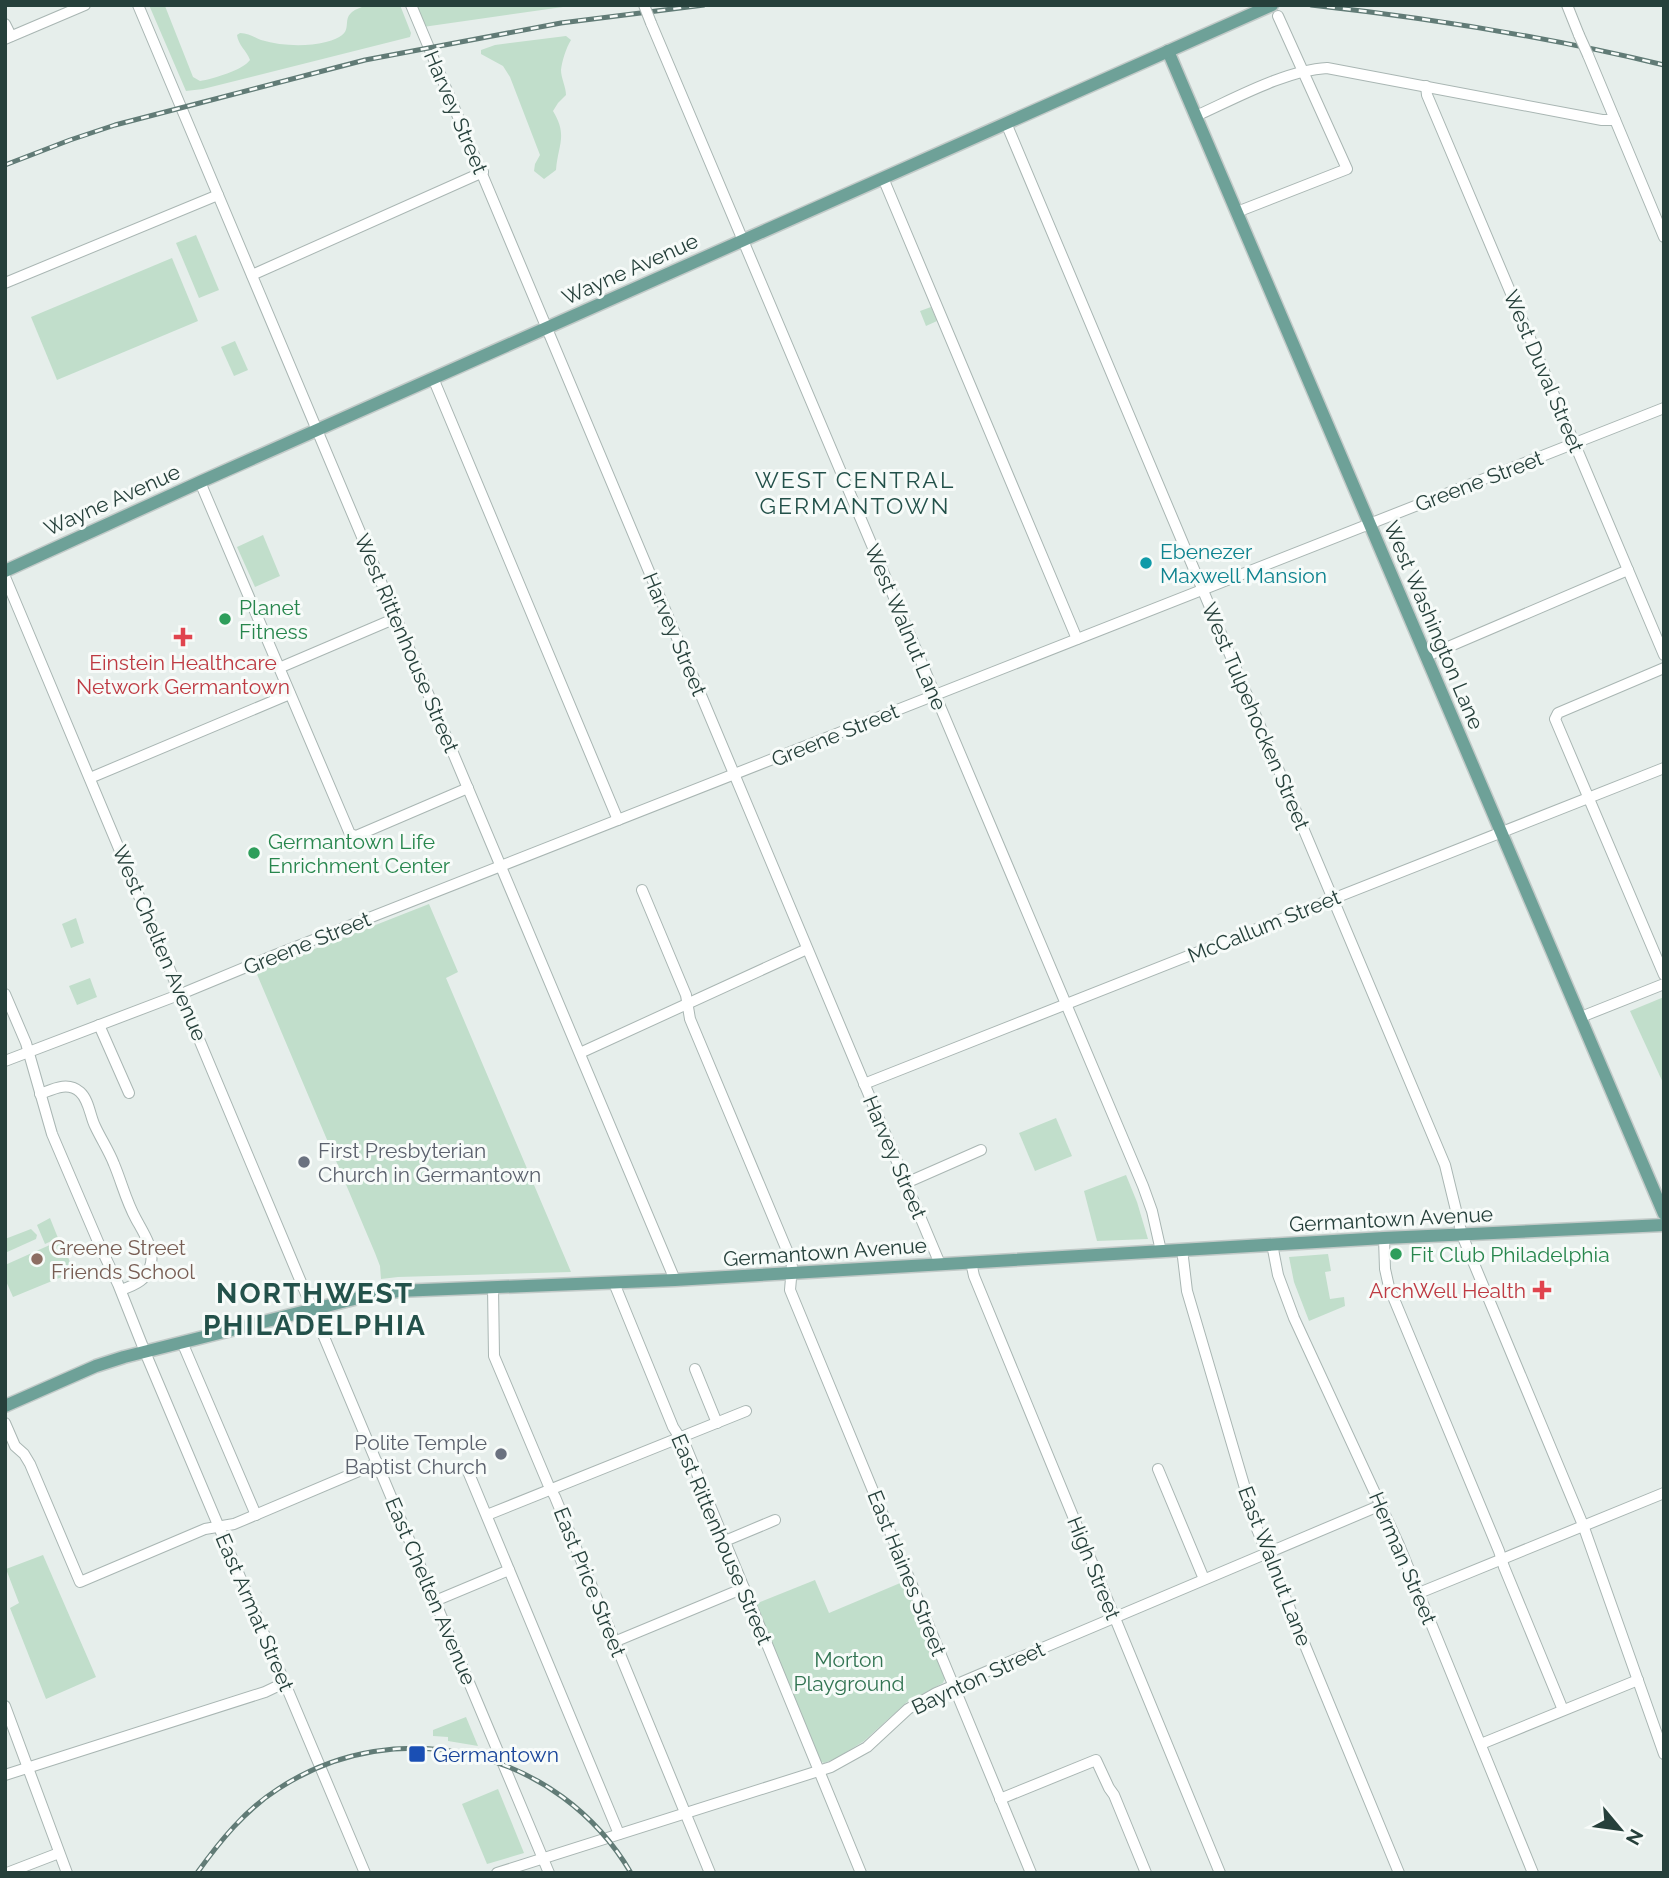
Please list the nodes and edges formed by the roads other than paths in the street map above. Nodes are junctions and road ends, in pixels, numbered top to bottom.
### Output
1 (85, 5) edge
2 (138, 5) edge
3 (411, 5) edge
4 (644, 5) edge
5 (1567, 5) edge
6 (1275, 10) edge
7 (5, 24) edge
8 (8, 38) edge
9 (1168, 51) junction
10 (1303, 71) junction
11 (1426, 86) junction
12 (1196, 116) junction
13 (1615, 120) junction
14 (1006, 123) junction
15 (482, 172) junction
16 (883, 178) junction
17 (218, 195) junction
18 (1237, 212) junction
19 (1664, 237) edge
20 (743, 240) junction
21 (252, 275) junction
22 (5, 284) edge
23 (546, 328) junction
24 (433, 378) junction
25 (1664, 408) edge
26 (317, 430) junction
27 (1575, 444) junction
28 (200, 482) junction
29 (1371, 524) junction
30 (1628, 570) junction
31 (5, 571) edge
32 (5, 577) edge
33 (1203, 590) junction
34 (396, 618) junction
35 (1077, 639) junction
36 (1664, 655) edge
37 (1427, 656) junction
38 (279, 668) junction
39 (1664, 668) edge
40 (290, 694) junction
41 (935, 695) junction
42 (1664, 768) edge
43 (734, 775) junction
44 (90, 778) junction
45 (468, 788) junction
46 (1589, 798) junction
47 (618, 820) junction
48 (1502, 832) junction
49 (501, 866) junction
50 (642, 890) dead end
51 (1333, 899) junction
52 (807, 948) junction
53 (1664, 975) edge
54 (1664, 984) edge
55 (5, 994) edge
56 (181, 994) junction
57 (687, 1004) junction
58 (1066, 1004) junction
59 (1581, 1017) junction
60 (99, 1025) junction
61 (29, 1052) junction
62 (580, 1053) junction
63 (5, 1061) edge
64 (864, 1084) junction
65 (129, 1093) dead end
66 (40, 1094) junction
67 (981, 1150) dead end
68 (906, 1183) junction
69 (1664, 1214) edge
70 (1664, 1226) edge
71 (1462, 1235) junction
72 (1384, 1238) junction
73 (1272, 1244) junction
74 (1182, 1249) junction
75 (1161, 1251) junction
76 (971, 1262) junction
77 (940, 1264) junction
78 (792, 1273) junction
79 (676, 1280) junction
80 (614, 1283) junction
81 (493, 1287) junction
82 (121, 1290) junction
83 (313, 1309) junction
84 (182, 1342) junction
85 (145, 1352) junction
86 (695, 1369) dead end
87 (5, 1406) edge
88 (746, 1411) dead end
89 (5, 1423) edge
90 (717, 1423) junction
91 (680, 1438) junction
92 (18, 1449) junction
93 (5, 1454) edge
94 (377, 1463) junction
95 (467, 1469) dead end
96 (1158, 1469) dead end
97 (551, 1490) junction
98 (1664, 1493) edge
99 (1381, 1505) junction
100 (256, 1515) junction
101 (487, 1516) junction
102 (775, 1520) dead end
103 (1583, 1525) junction
104 (219, 1527) junction
105 (725, 1541) junction
106 (1267, 1553) junction
107 (1502, 1559) junction
108 (509, 1570) junction
109 (1204, 1579) junction
110 (744, 1588) junction
111 (1419, 1593) junction
112 (435, 1601) junction
113 (1115, 1618) junction
114 (614, 1642) junction
115 (1638, 1679) junction
116 (284, 1684) junction
117 (954, 1686) junction
118 (5, 1706) edge
119 (1563, 1710) junction
120 (1481, 1744) junction
121 (1664, 1754) edge
122 (28, 1768) junction
123 (820, 1771) junction
124 (5, 1775) edge
125 (1000, 1799) junction
126 (685, 1813) junction
127 (618, 1834) junction
128 (60, 1853) junction
129 (543, 1858) junction
130 (7, 1873) edge
131 (66, 1873) edge
132 (365, 1873) edge
133 (497, 1873) edge
134 (549, 1873) edge
135 (710, 1873) edge
136 (861, 1873) edge
137 (1031, 1873) edge
138 (1146, 1873) edge
139 (1220, 1873) edge
140 (1399, 1873) edge
141 (1533, 1873) edge

1 - 8 street
2 - 17 street, West Rittenhouse Street
3 - 15 street, Harvey Street
4 - 20 street, West Walnut Lane, bridge
5 - 13 street, bridge
6 - 9 main road, Wayne Avenue
6 - 10 street
7 - 8 street
9 - 12 main road, West Washington Lane
9 - 14 main road, Wayne Avenue
10 - 11 street
10 - 12 street
10 - 18 street
11 - 13 street
11 - 27 street, West Duval Street
12 - 18 main road, West Washington Lane
13 - 19 street
14 - 16 main road, Wayne Avenue
14 - 33 street, West Tulpehocken Street
15 - 21 street
15 - 23 street, Harvey Street
16 - 20 main road, Wayne Avenue
16 - 35 street
17 - 21 street, West Rittenhouse Street
17 - 22 street
18 - 29 main road, West Washington Lane
20 - 23 main road, Wayne Avenue
20 - 41 street, West Walnut Lane
21 - 26 street, West Rittenhouse Street
23 - 24 main road, Wayne Avenue
23 - 43 street, Harvey Street
24 - 26 main road, Wayne Avenue
24 - 47 street
25 - 27 street, Greene Street
26 - 28 main road, Wayne Avenue
26 - 34 street, West Rittenhouse Street
27 - 29 street, Greene Street
27 - 30 street, West Duval Street
28 - 31 main road, Wayne Avenue
28 - 38 street
29 - 33 street, Greene Street
29 - 37 main road, West Washington Lane
30 - 36 street, West Duval Street
30 - 37 street
32 - 44 street, West Chelten Avenue
33 - 35 street, Greene Street
33 - 51 street, West Tulpehocken Street
34 - 38 street
34 - 45 street, West Rittenhouse Street
35 - 41 street, Greene Street
37 - 48 main road, West Washington Lane
38 - 40 street
39 - 46 street
40 - 44 street
40 - 45 street
41 - 43 street, Greene Street
41 - 58 street, West Walnut Lane
42 - 46 street, McCallum Street
43 - 47 street, Greene Street
43 - 52 street, Harvey Street
44 - 56 street, West Chelten Avenue
45 - 49 street, West Rittenhouse Street
46 - 48 street, McCallum Street
46 - 53 street
47 - 49 street, Greene Street
48 - 51 street, McCallum Street
48 - 59 main road, West Washington Lane
49 - 56 street, Greene Street
49 - 62 street, West Rittenhouse Street
50 - 57 street, East Haines Street
51 - 58 street, McCallum Street
51 - 71 street, West Tulpehocken Street
52 - 57 street
52 - 64 street, Harvey Street
54 - 59 street
55 - 61 street, East Armat Street
56 - 60 street, Greene Street
56 - 83 street, West Chelten Avenue
57 - 62 street
57 - 78 street, East Haines Street
58 - 64 street, McCallum Street
58 - 75 street, West Walnut Lane
59 - 69 main road, West Washington Lane
60 - 61 street, Greene Street
60 - 65 street
61 - 63 street, Greene Street
61 - 66 street, East Armat Street
62 - 79 street, West Rittenhouse Street
64 - 68 street, Harvey Street
66 - 82 street, East Armat Street
66 - 82 street
67 - 68 street
68 - 77 street, Harvey Street
70 - 71 main road, Germantown Avenue
71 - 72 main road, Germantown Avenue
71 - 103 street, West Tulpehocken Street
72 - 73 main road, Germantown Avenue
72 - 107 street
73 - 74 main road, Germantown Avenue
73 - 99 street, Herman Street
74 - 75 main road, Germantown Avenue
74 - 106 street, East Walnut Lane
75 - 76 main road, Germantown Avenue
76 - 77 main road, Germantown Avenue
76 - 113 street, High Street
77 - 78 main road, Germantown Avenue
78 - 79 main road, Germantown Avenue
78 - 117 street, East Haines Street
79 - 80 main road, Germantown Avenue
80 - 81 main road, Germantown Avenue
80 - 91 street, East Rittenhouse Street
81 - 83 main road, Germantown Avenue
81 - 97 street, East Price Street
82 - 85 street, East Armat Street
83 - 84 main road, Germantown Avenue
83 - 94 street, East Chelten Avenue
84 - 85 main road, Germantown Avenue
84 - 100 street
85 - 87 main road, Germantown Avenue
85 - 104 street, East Armat Street
86 - 90 street
88 - 90 street
89 - 92 street
90 - 91 street
91 - 97 street
91 - 105 street, East Rittenhouse Street
92 - 93 street
92 - 104 street
94 - 100 street
94 - 112 street, East Chelten Avenue
95 - 101 street
96 - 109 street
97 - 101 street
97 - 114 street, East Price Street
98 - 103 street
99 - 106 street, Baynton Street
99 - 111 street, Herman Street
100 - 104 street
101 - 108 street
102 - 105 street
103 - 107 street
103 - 115 street, West Tulpehocken Street
104 - 116 street, East Armat Street
105 - 110 street, East Rittenhouse Street
106 - 109 street, Baynton Street
106 - 140 street, East Walnut Lane
107 - 111 street
107 - 119 street
108 - 112 street
108 - 127 street
109 - 113 street, Baynton Street
110 - 114 street
110 - 123 street, East Rittenhouse Street
111 - 120 street, Herman Street
112 - 129 street, East Chelten Avenue
113 - 117 street, Baynton Street
113 - 139 street, High Street
114 - 126 street, East Price Street
115 - 119 street
115 - 121 street, West Tulpehocken Street
116 - 122 street
116 - 132 street, East Armat Street
117 - 123 street, Baynton Street
117 - 125 street, East Haines Street
118 - 122 street
119 - 120 street
120 - 141 street, Herman Street
122 - 124 street
122 - 128 street
123 - 126 street, Baynton Street
123 - 136 street, East Rittenhouse Street
125 - 137 street, East Haines Street
125 - 138 street
126 - 127 street, Baynton Street
126 - 135 street, East Price Street
127 - 129 street, Baynton Street
128 - 130 street
128 - 131 street
129 - 133 street, Baynton Street
129 - 134 street, East Chelten Avenue

